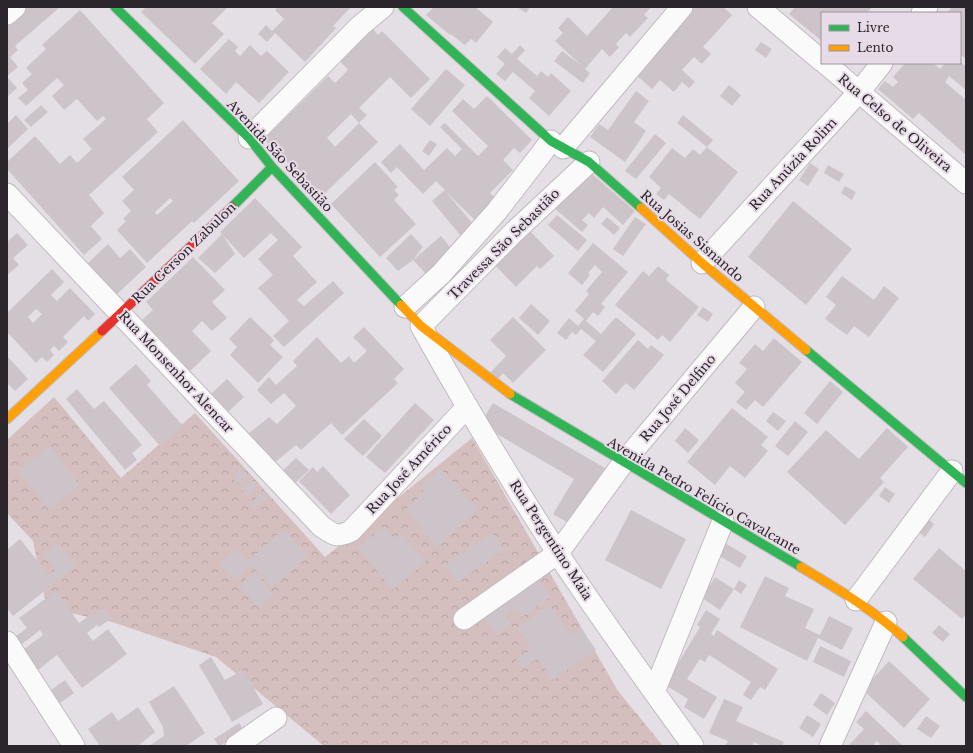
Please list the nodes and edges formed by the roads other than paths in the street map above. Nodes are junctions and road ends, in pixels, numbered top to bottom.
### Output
1 (15, 7) edge
2 (115, 7) edge
3 (383, 7) edge
4 (402, 7) edge
5 (682, 7) edge
6 (758, 7) edge
7 (7, 14) edge
8 (821, 60) edge
9 (826, 64) edge
10 (881, 64) edge
11 (859, 92) junction
12 (249, 138) junction
13 (557, 145) junction
14 (588, 162) junction
15 (272, 167) junction
16 (966, 183) edge
17 (7, 194) edge
18 (702, 263) junction
19 (405, 307) junction
20 (754, 307) junction
21 (121, 314) junction
22 (421, 326) junction
23 (467, 407) junction
24 (9, 413) edge
25 (623, 463) junction
26 (959, 477) edge
27 (723, 521) junction
28 (351, 531) joint
29 (558, 553) junction
30 (856, 600) junction
31 (464, 619) dead end
32 (886, 622) junction
33 (9, 650) edge
34 (654, 692) junction
35 (966, 697) edge
36 (276, 718) dead end
37 (74, 746) edge
38 (236, 746) edge
39 (693, 746) edge
40 (830, 746) edge

1 - 7 street
2 - 12 street, Avenida São Sebastião
3 - 12 street
4 - 13 street, Rua Josias Sisnando
5 - 13 street, Travessa São Sebastião
6 - 8 street
9 - 11 street, Rua Celso de Oliveira
10 - 11 street, Rua Anúzia Rolim
11 - 16 street, Rua Celso de Oliveira
11 - 18 street, Rua Anúzia Rolim
12 - 15 street, Avenida São Sebastião
13 - 14 street, Rua Josias Sisnando
13 - 19 street, Travessa São Sebastião
14 - 18 street, Rua Josias Sisnando
14 - 22 street, Travessa São Sebastião
15 - 19 street, Avenida São Sebastião
15 - 21 street, Rua Gerson Zabulon
17 - 21 street, Rua Monsenhor Alencar
18 - 20 street, Rua Josias Sisnando
19 - 22 street, Avenida São Sebastião
20 - 25 street, Rua José Delfino
20 - 26 street, Rua Josias Sisnando
21 - 24 street, Rua Gerson Zabulon
21 - 28 street, Rua Monsenhor Alencar
22 - 23 street, Rua Pergentino Maia
22 - 25 street, Avenida Pedro Felício Cavalcante
23 - 28 street, Rua José Américo
23 - 29 street, Rua Pergentino Maia
25 - 27 street, Avenida Pedro Felício Cavalcante
25 - 29 street, Rua José Delfino
26 - 30 street
27 - 30 street, Avenida Pedro Felício Cavalcante
27 - 34 street
29 - 31 street, Rua José Delfino
29 - 34 street, Rua Pergentino Maia
30 - 32 street, Avenida Pedro Felício Cavalcante
32 - 35 street, Avenida Pedro Felício Cavalcante
32 - 40 street
33 - 37 street
34 - 39 street, Rua Pergentino Maia
36 - 38 street

